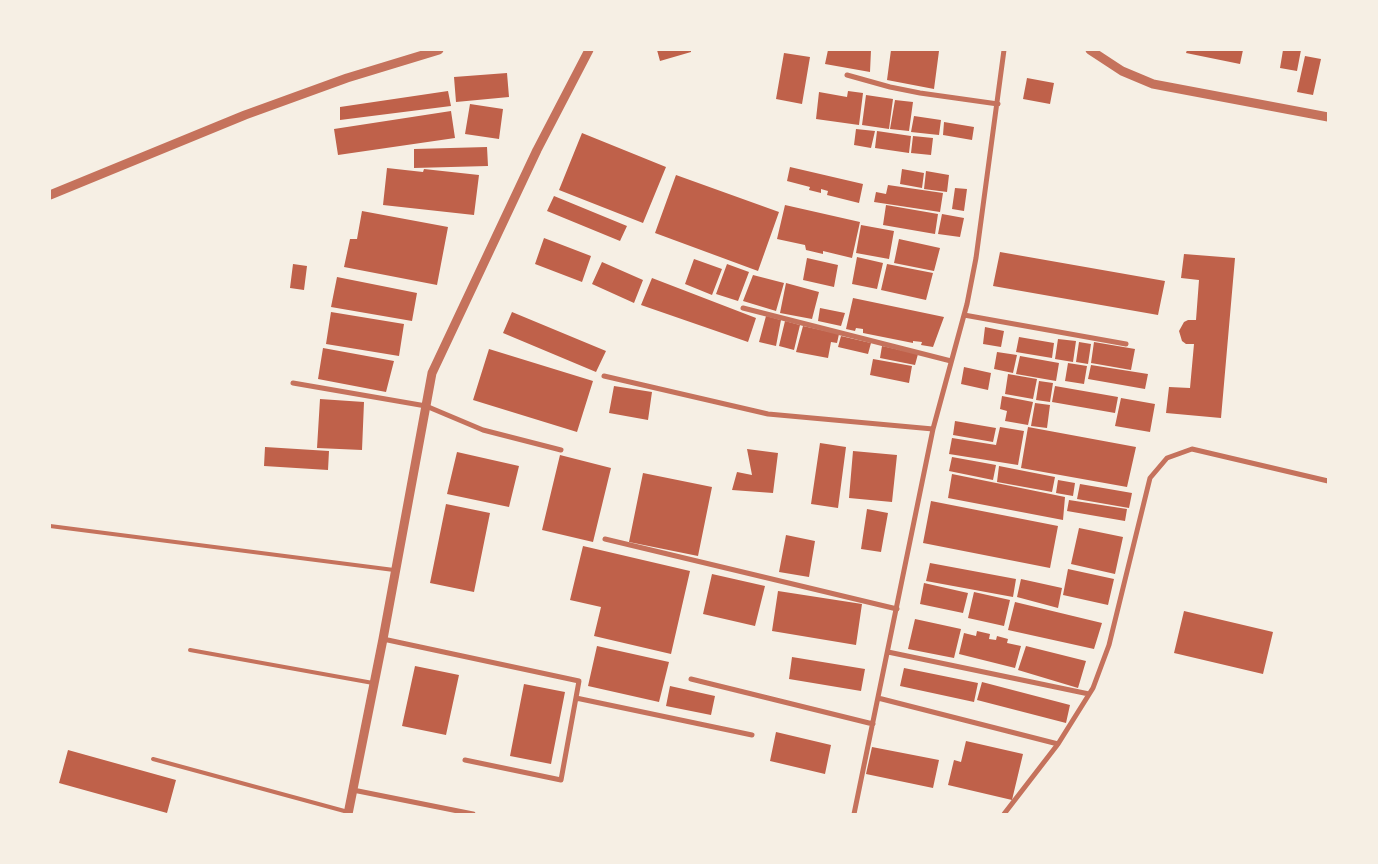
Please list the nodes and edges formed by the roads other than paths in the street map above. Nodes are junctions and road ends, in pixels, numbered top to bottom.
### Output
1 (439, 50) edge
2 (589, 50) edge
3 (1004, 50) edge
4 (1090, 50) edge
5 (847, 75) dead end
6 (998, 104) junction
7 (1328, 117) edge
8 (50, 195) edge
9 (744, 308) dead end
10 (964, 315) junction
11 (1126, 344) dead end
12 (951, 361) junction
13 (604, 376) dead end
14 (293, 384) dead end
15 (426, 406) junction
16 (933, 429) junction
17 (561, 450) dead end
18 (1328, 481) edge
19 (50, 526) edge
20 (605, 539) dead end
21 (396, 570) junction
22 (897, 609) junction
23 (384, 639) junction
24 (190, 650) dead end
25 (888, 652) junction
26 (691, 679) dead end
27 (375, 683) junction
28 (1089, 694) junction
29 (576, 698) junction
30 (878, 698) junction
31 (873, 724) junction
32 (752, 735) dead end
33 (1058, 744) junction
34 (153, 759) dead end
35 (465, 760) dead end
36 (353, 790) junction
37 (348, 813) edge
38 (473, 814) edge
39 (854, 814) edge
40 (1004, 814) edge

1 - 8 street
2 - 15 street
3 - 6 street
4 - 7 street
5 - 6 street
6 - 10 street
9 - 12 street
10 - 11 street
10 - 12 street
12 - 16 street
13 - 16 street
14 - 15 street
15 - 17 street
15 - 21 street
16 - 22 street
18 - 28 street
19 - 21 lane
20 - 22 street
21 - 23 street
22 - 25 street
23 - 27 street
23 - 29 street
24 - 27 lane
25 - 28 street
25 - 30 street
26 - 31 street
27 - 36 street
28 - 33 street
29 - 32 street
29 - 35 street
30 - 31 street
30 - 33 street
31 - 39 street
33 - 40 street
34 - 37 lane
36 - 37 street
36 - 38 street

